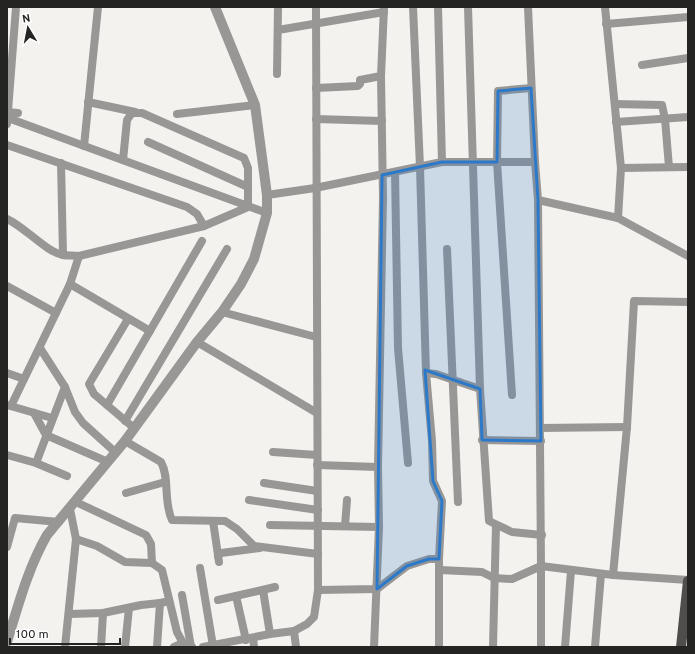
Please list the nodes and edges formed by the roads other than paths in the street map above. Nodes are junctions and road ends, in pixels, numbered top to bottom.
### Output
1 (16, 7) edge
2 (98, 7) edge
3 (215, 7) edge
4 (278, 7) edge
5 (316, 7) edge
6 (413, 7) edge
7 (438, 7) edge
8 (468, 7) edge
9 (528, 7) edge
10 (605, 7) edge
11 (384, 10) edge
12 (688, 16) edge
13 (606, 24) junction
14 (316, 25) junction
15 (278, 30) junction
16 (688, 58) edge
17 (642, 65) dead end
18 (277, 74) dead end
19 (381, 76) junction
20 (316, 88) junction
21 (531, 88) junction
22 (88, 102) junction
23 (615, 104) junction
24 (255, 105) junction
25 (135, 112) junction
26 (18, 114) dead end
27 (177, 114) dead end
28 (8, 117) edge
29 (688, 117) edge
30 (316, 119) junction
31 (666, 119) junction
32 (382, 121) junction
33 (616, 122) junction
34 (148, 142) dead end
35 (7, 145) edge
36 (84, 146) junction
37 (123, 160) junction
38 (442, 162) junction
39 (473, 162) junction
40 (497, 162) junction
41 (535, 162) junction
42 (61, 163) junction
43 (420, 167) junction
44 (669, 167) junction
45 (688, 167) edge
46 (621, 168) junction
47 (394, 172) junction
48 (382, 175) junction
49 (248, 187) junction
50 (315, 188) junction
51 (267, 195) junction
52 (538, 200) junction
53 (248, 207) junction
54 (266, 213) junction
55 (618, 218) junction
56 (7, 219) edge
57 (204, 226) junction
58 (202, 241) dead end
59 (448, 249) dead end
60 (227, 250) dead end
61 (62, 255) junction
62 (79, 256) junction
63 (688, 256) edge
64 (70, 284) junction
65 (7, 286) edge
66 (688, 293) edge
67 (687, 302) edge
68 (222, 312) junction
69 (56, 313) junction
70 (128, 319) junction
71 (150, 331) junction
72 (316, 337) junction
73 (197, 342) junction
74 (40, 348) junction
75 (7, 373) edge
76 (426, 373) junction
77 (24, 379) junction
78 (452, 380) junction
79 (65, 387) junction
80 (480, 390) junction
81 (512, 395) dead end
82 (107, 405) junction
83 (9, 406) edge
84 (34, 413) junction
85 (317, 413) junction
86 (52, 418) junction
87 (125, 421) junction
88 (540, 428) junction
89 (627, 428) junction
90 (129, 434) junction
91 (46, 435) junction
92 (482, 440) junction
93 (541, 441) junction
94 (115, 452) junction
95 (273, 452) dead end
96 (7, 455) edge
97 (317, 455) junction
98 (108, 462) junction
99 (36, 463) junction
100 (408, 463) dead end
101 (317, 465) junction
102 (378, 467) junction
103 (67, 476) dead end
104 (164, 482) junction
105 (264, 483) dead end
106 (317, 491) junction
107 (126, 493) dead end
108 (249, 500) dead end
109 (347, 500) dead end
110 (458, 502) dead end
111 (73, 505) junction
112 (318, 510) junction
113 (213, 521) junction
114 (59, 522) junction
115 (270, 525) dead end
116 (496, 525) junction
117 (318, 526) junction
118 (345, 526) junction
119 (379, 527) junction
120 (542, 535) junction
121 (76, 539) junction
122 (7, 547) edge
123 (263, 548) junction
124 (318, 554) junction
125 (439, 559) junction
126 (152, 563) junction
127 (541, 566) junction
128 (200, 568) dead end
129 (440, 570) junction
130 (571, 571) junction
131 (601, 574) junction
132 (613, 575) junction
133 (494, 578) junction
134 (688, 580) edge
135 (275, 587) dead end
136 (377, 588) junction
137 (263, 590) junction
138 (318, 590) junction
139 (182, 595) dead end
140 (236, 596) junction
141 (218, 600) dead end
142 (169, 601) junction
143 (160, 603) junction
144 (129, 608) junction
145 (102, 613) junction
146 (68, 614) junction
147 (294, 631) junction
148 (270, 634) junction
149 (249, 639) junction
150 (7, 642) edge
151 (182, 645) edge
152 (213, 646) junction
153 (65, 647) edge
154 (101, 647) edge
155 (125, 647) edge
156 (158, 647) edge
157 (174, 647) edge
158 (192, 647) edge
159 (203, 647) edge
160 (254, 647) edge
161 (296, 647) edge
162 (374, 647) edge
163 (439, 647) edge
164 (493, 647) edge
165 (541, 647) edge
166 (565, 647) edge
167 (595, 647) edge
168 (681, 647) edge

1 - 28 street
2 - 22 street
3 - 24 street
4 - 15 street
5 - 14 street
6 - 43 street
7 - 38 street
8 - 39 street
9 - 21 street
10 - 13 street
11 - 14 street
11 - 19 street
12 - 13 street
13 - 23 street
14 - 15 street
14 - 20 street
15 - 18 street
16 - 17 street
19 - 20 street
19 - 32 street
20 - 30 street
21 - 40 street
21 - 41 street
22 - 25 street
22 - 36 street
23 - 31 street
23 - 33 street
24 - 27 street
24 - 51 street
25 - 37 street
25 - 49 street
26 - 28 street
28 - 36 street
29 - 31 street
30 - 32 street
30 - 50 street
31 - 33 street
31 - 44 street
32 - 48 street
33 - 46 street
34 - 49 street
35 - 42 street
36 - 37 street
37 - 53 street
38 - 39 street
38 - 43 street
39 - 40 street
39 - 80 street
40 - 41 street
40 - 81 street
41 - 52 street
42 - 57 street
42 - 61 street
43 - 47 street
43 - 76 street
44 - 45 street
44 - 46 street
46 - 55 street
47 - 48 street
47 - 100 street
48 - 50 street
48 - 102 street
49 - 53 street
50 - 51 street
50 - 72 street
51 - 54 street
52 - 55 street
52 - 88 street
53 - 54 street
53 - 57 street
54 - 68 street
55 - 63 street
56 - 61 street
57 - 62 street
58 - 71 street
59 - 78 street
60 - 87 street
61 - 62 street
62 - 64 street
64 - 69 street
64 - 70 street
65 - 69 street
66 - 67 street
67 - 89 street
68 - 72 street
68 - 73 street
69 - 74 street
70 - 71 street
70 - 82 street
71 - 82 street
72 - 85 street
73 - 85 street
73 - 90 street
74 - 77 street
74 - 79 street
75 - 77 street
76 - 78 street
76 - 125 street
77 - 83 street
78 - 80 street
78 - 110 street
79 - 86 street
79 - 94 street
80 - 92 street
82 - 87 street
83 - 84 street
84 - 86 street
84 - 91 street
85 - 97 street
86 - 91 street
87 - 90 street
88 - 89 street
88 - 93 street
89 - 132 street
90 - 94 street
90 - 104 street
91 - 98 street
91 - 99 street
92 - 93 street
92 - 116 street
93 - 120 street
94 - 98 street
95 - 97 street
96 - 99 street
97 - 101 street
98 - 111 street
99 - 103 street
101 - 102 street
101 - 106 street
102 - 119 street
104 - 107 street
104 - 113 street
105 - 106 street
106 - 112 street
108 - 112 street
109 - 118 street
111 - 114 street
111 - 121 street
111 - 126 street
112 - 117 street
113 - 123 street
113 - 123 street
114 - 122 street
114 - 150 street
115 - 117 street
116 - 120 street
116 - 133 street
117 - 118 street
117 - 124 street
118 - 119 street
119 - 136 street
120 - 127 street
121 - 126 street
121 - 146 street
123 - 124 street
124 - 138 street
125 - 129 street
125 - 136 street
126 - 142 street
127 - 130 street
127 - 133 street
127 - 165 street
128 - 152 street
129 - 133 street
129 - 163 street
130 - 131 street
130 - 166 street
131 - 132 street
131 - 167 street
132 - 134 street
133 - 164 street
134 - 168 main road
135 - 137 street
136 - 138 street
136 - 162 street
137 - 140 street
137 - 148 street
138 - 147 street
139 - 158 street
140 - 141 street
140 - 149 street
142 - 143 street
142 - 151 street
143 - 144 street
143 - 156 street
144 - 145 street
144 - 155 street
145 - 146 street
145 - 154 street
146 - 153 street
147 - 148 street
147 - 161 street
148 - 149 street
149 - 152 street
149 - 160 street
151 - 157 street
151 - 158 street
152 - 159 street

